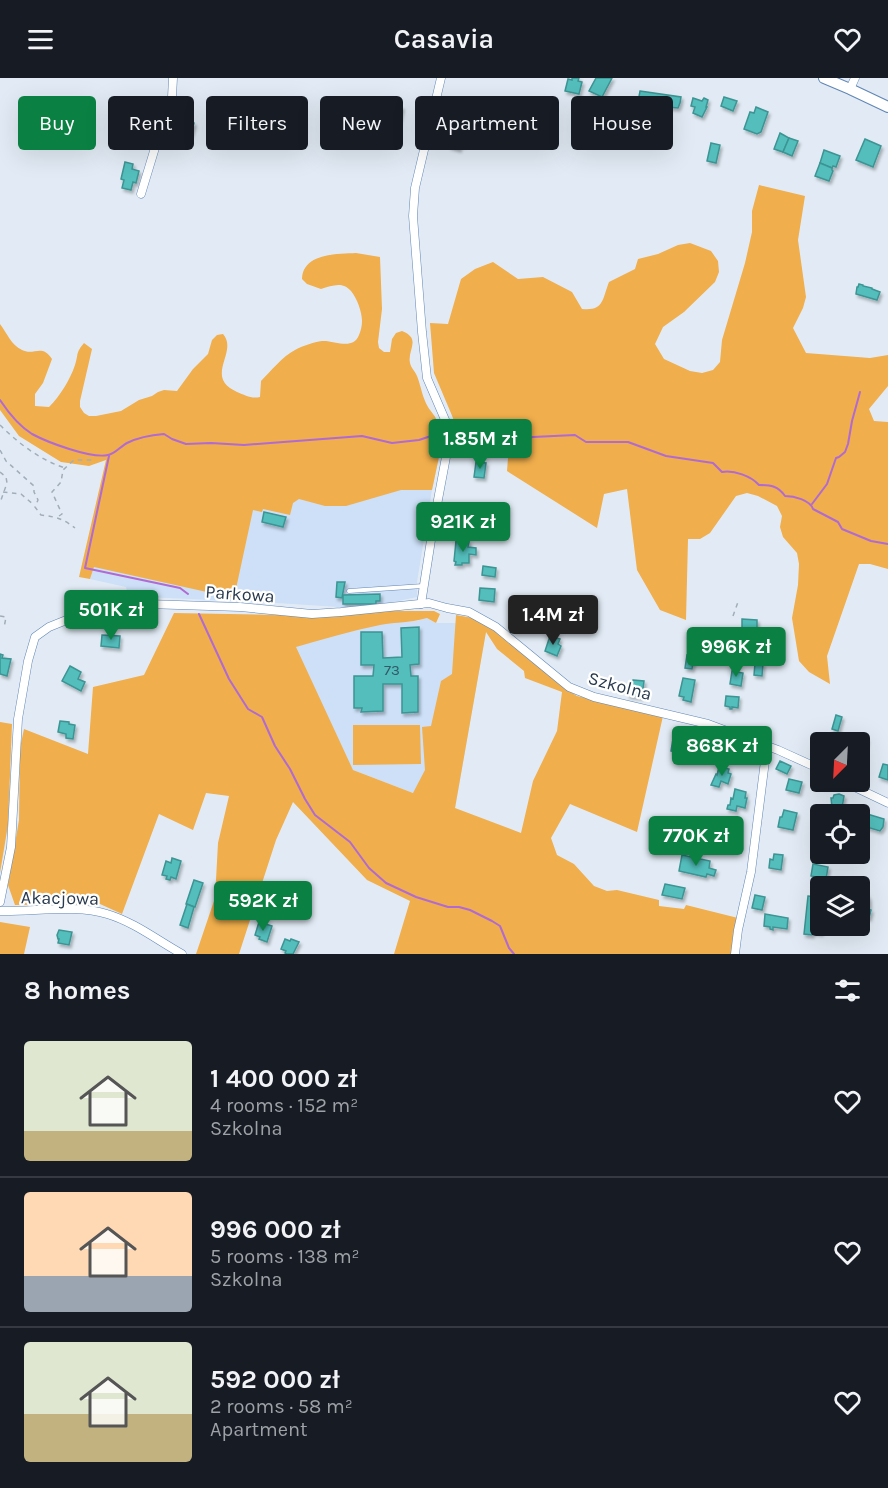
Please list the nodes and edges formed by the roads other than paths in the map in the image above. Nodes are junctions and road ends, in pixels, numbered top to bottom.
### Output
1 (173, 78) edge
2 (441, 78) edge
3 (824, 78) edge
4 (855, 78) edge
5 (850, 89) junction
6 (888, 107) edge
7 (141, 194) dead end
8 (424, 585) junction
9 (349, 591) dead end
10 (425, 603) junction
11 (766, 745) junction
12 (810, 765) edge
13 (865, 792) edge
14 (888, 803) edge
15 (0, 902) edge
16 (0, 911) edge
17 (182, 954) edge
18 (735, 954) edge

1 - 7 street
2 - 8 street
3 - 5 street
4 - 5 street
5 - 6 street
8 - 9 lane
8 - 10 street
10 - 11 street, Szkolna
10 - 15 street, Parkowa
11 - 12 street, Szkolna
11 - 18 street
13 - 14 street
16 - 17 street, Akacjowa

